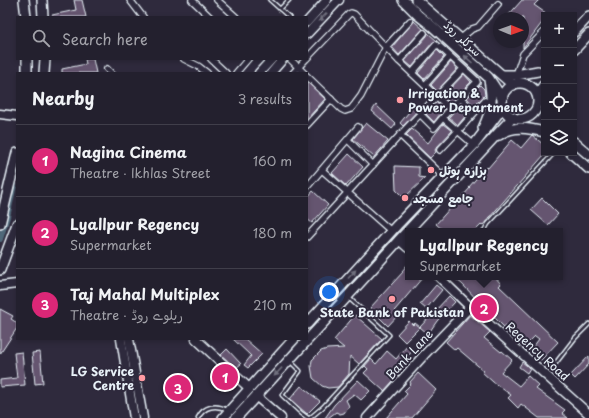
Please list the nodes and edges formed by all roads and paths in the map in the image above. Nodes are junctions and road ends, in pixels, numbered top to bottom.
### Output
1 (24, 0) edge
2 (42, 0) edge
3 (130, 0) edge
4 (141, 0) edge
5 (192, 0) edge
6 (217, 0) edge
7 (270, 0) edge
8 (289, 0) edge
9 (339, 0) edge
10 (403, 0) edge
11 (416, 0) edge
12 (324, 1) edge
13 (498, 4) dead end
14 (135, 6) junction
15 (280, 9) junction
16 (26, 16) edge
17 (43, 16) edge
18 (142, 16) edge
19 (209, 16) edge
20 (235, 16) edge
21 (288, 16) edge
22 (589, 16) edge
23 (308, 21) edge
24 (410, 21) dead end
25 (577, 29) edge
26 (308, 33) edge
27 (424, 33) dead end
28 (589, 34) edge
29 (541, 35) edge
30 (460, 39) junction
31 (386, 47) junction
32 (576, 48) edge
33 (308, 58) edge
34 (448, 59) dead end
35 (27, 60) edge
36 (44, 60) edge
37 (186, 60) edge
38 (212, 60) edge
39 (247, 60) edge
40 (271, 60) edge
41 (282, 60) edge
42 (291, 60) edge
43 (306, 60) edge
44 (400, 61) junction
45 (298, 67) junction
46 (541, 68) edge
47 (463, 69) junction
48 (27, 72) edge
49 (44, 72) edge
50 (206, 72) edge
51 (225, 72) edge
52 (237, 72) edge
53 (260, 72) edge
54 (272, 72) edge
55 (294, 72) edge
56 (303, 72) edge
57 (412, 73) junction
58 (502, 75) junction
59 (516, 75) junction
60 (308, 77) edge
61 (488, 77) junction
62 (524, 83) junction
63 (513, 84) junction
64 (425, 85) junction
65 (541, 89) edge
66 (537, 94) junction
67 (437, 96) junction
68 (461, 98) junction
69 (331, 100) junction
70 (485, 101) dead end
71 (503, 103) junction
72 (450, 109) junction
73 (541, 109) edge
74 (474, 113) junction
75 (0, 114) edge
76 (420, 114) junction
77 (16, 116) edge
78 (443, 118) junction
79 (513, 118) junction
80 (526, 118) junction
81 (308, 124) edge
82 (358, 128) dead end
83 (541, 129) edge
84 (541, 130) edge
85 (458, 131) junction
86 (400, 135) junction
87 (348, 140) junction
88 (477, 141) junction
89 (487, 144) junction
90 (577, 145) edge
91 (440, 150) dead end
92 (589, 155) edge
93 (551, 156) edge
94 (574, 156) edge
95 (373, 165) junction
96 (589, 169) edge
97 (15, 170) edge
98 (322, 170) junction
99 (443, 176) junction
100 (308, 186) edge
101 (348, 193) junction
102 (0, 224) edge
103 (16, 227) edge
104 (410, 228) edge
105 (486, 228) edge
106 (391, 231) junction
107 (405, 233) edge
108 (308, 236) edge
109 (399, 240) junction
110 (405, 245) edge
111 (0, 270) edge
112 (445, 280) edge
113 (16, 284) edge
114 (0, 286) edge
115 (347, 297) junction
116 (470, 307) junction
117 (308, 323) edge
118 (589, 324) edge
119 (308, 339) edge
120 (121, 340) edge
121 (128, 340) edge
122 (197, 340) edge
123 (293, 340) edge
124 (307, 340) edge
125 (289, 360) junction
126 (552, 368) dead end
127 (249, 388) junction
128 (256, 396) junction
129 (230, 411) junction
130 (589, 414) edge
131 (134, 418) edge
132 (143, 418) edge
133 (198, 418) edge
134 (223, 418) edge
135 (236, 418) edge
136 (281, 418) edge
137 (309, 418) edge
138 (367, 418) edge

1 - 16 main road
2 - 17 main road
3 - 14 street
4 - 14 street
5 - 19 street
6 - 20 street
7 - 15 lane
8 - 15 lane
9 -> 26 street
61 -> 10 main road, سرکلر روڈ
11 - 30 main road, سرکلر روڈ
12 - 23 street
13 - 30 street
14 - 18 street
15 - 21 lane
22 - 25 main road
24 - 31 street
27 - 44 street
28 - 32 main road
29 - 59 street
30 - 58 main road, سرکلر روڈ
31 - 33 street
31 - 44 street
31 - 69 street
34 - 64 street
35 - 48 main road
36 - 49 main road
37 - 50 street
38 - 51 street
39 - 52 street
40 - 53 street
41 - 54 street
42 - 45 street
43 - 45 street
44 - 57 street
45 - 55 street
45 - 56 street
46 - 59 main road
46 - 62 main road
47 - 57 street
47 - 67 street
47 - 68 street
57 - 64 street
58 - 59 main road
58 - 63 main road, سرکلر روڈ
60 - 69 street
61 - 71 main road, سرکلر روڈ
61 - 88 main road
62 - 63 main road
62 - 66 main road
63 - 71 main road
64 - 67 street
65 - 66 main road
66 - 73 main road
67 - 72 street
67 - 76 street
68 - 72 street
68 - 74 street
69 - 81 street
70 - 74 street
71 - 79 main road
71 - 88 main road
72 - 78 street
73 - 80 main road
74 - 85 street
75 - 77 street
76 - 78 street
76 - 86 street
78 - 85 street
79 - 80 main road
79 - 89 main road
80 - 83 main road
82 - 87 street
84 - 89 main road
85 - 88 street
85 - 91 street
86 - 95 street
86 - 99 street
87 - 95 street
87 - 98 street
88 - 89 main road
88 - 99 main road
89 - 104 main road
90 - 92 main road
93 - 105 lane
94 - 96 main road
95 - 101 street
97 - 102 main road
98 - 100 street
98 - 101 street
99 - 106 main road
101 - 106 street
101 - 108 street
103 - 111 main road
117 -> 106 main road
107 - 109 main road
109 - 110 street
109 - 115 main road
112 - 116 street, Regency Road
113 - 114 street
115 - 119 main road
115 - 137 lane
116 - 130 street, Regency Road
116 - 138 street, Bank Lane
118 - 126 lane
120 - 131 street
121 - 132 street
122 - 127 street
123 - 127 main road
124 - 125 main road
125 -> 128 main road
125 - 137 lane
127 - 129 main road
128 - 135 main road
128 - 136 street
129 - 133 lane
129 - 134 main road

